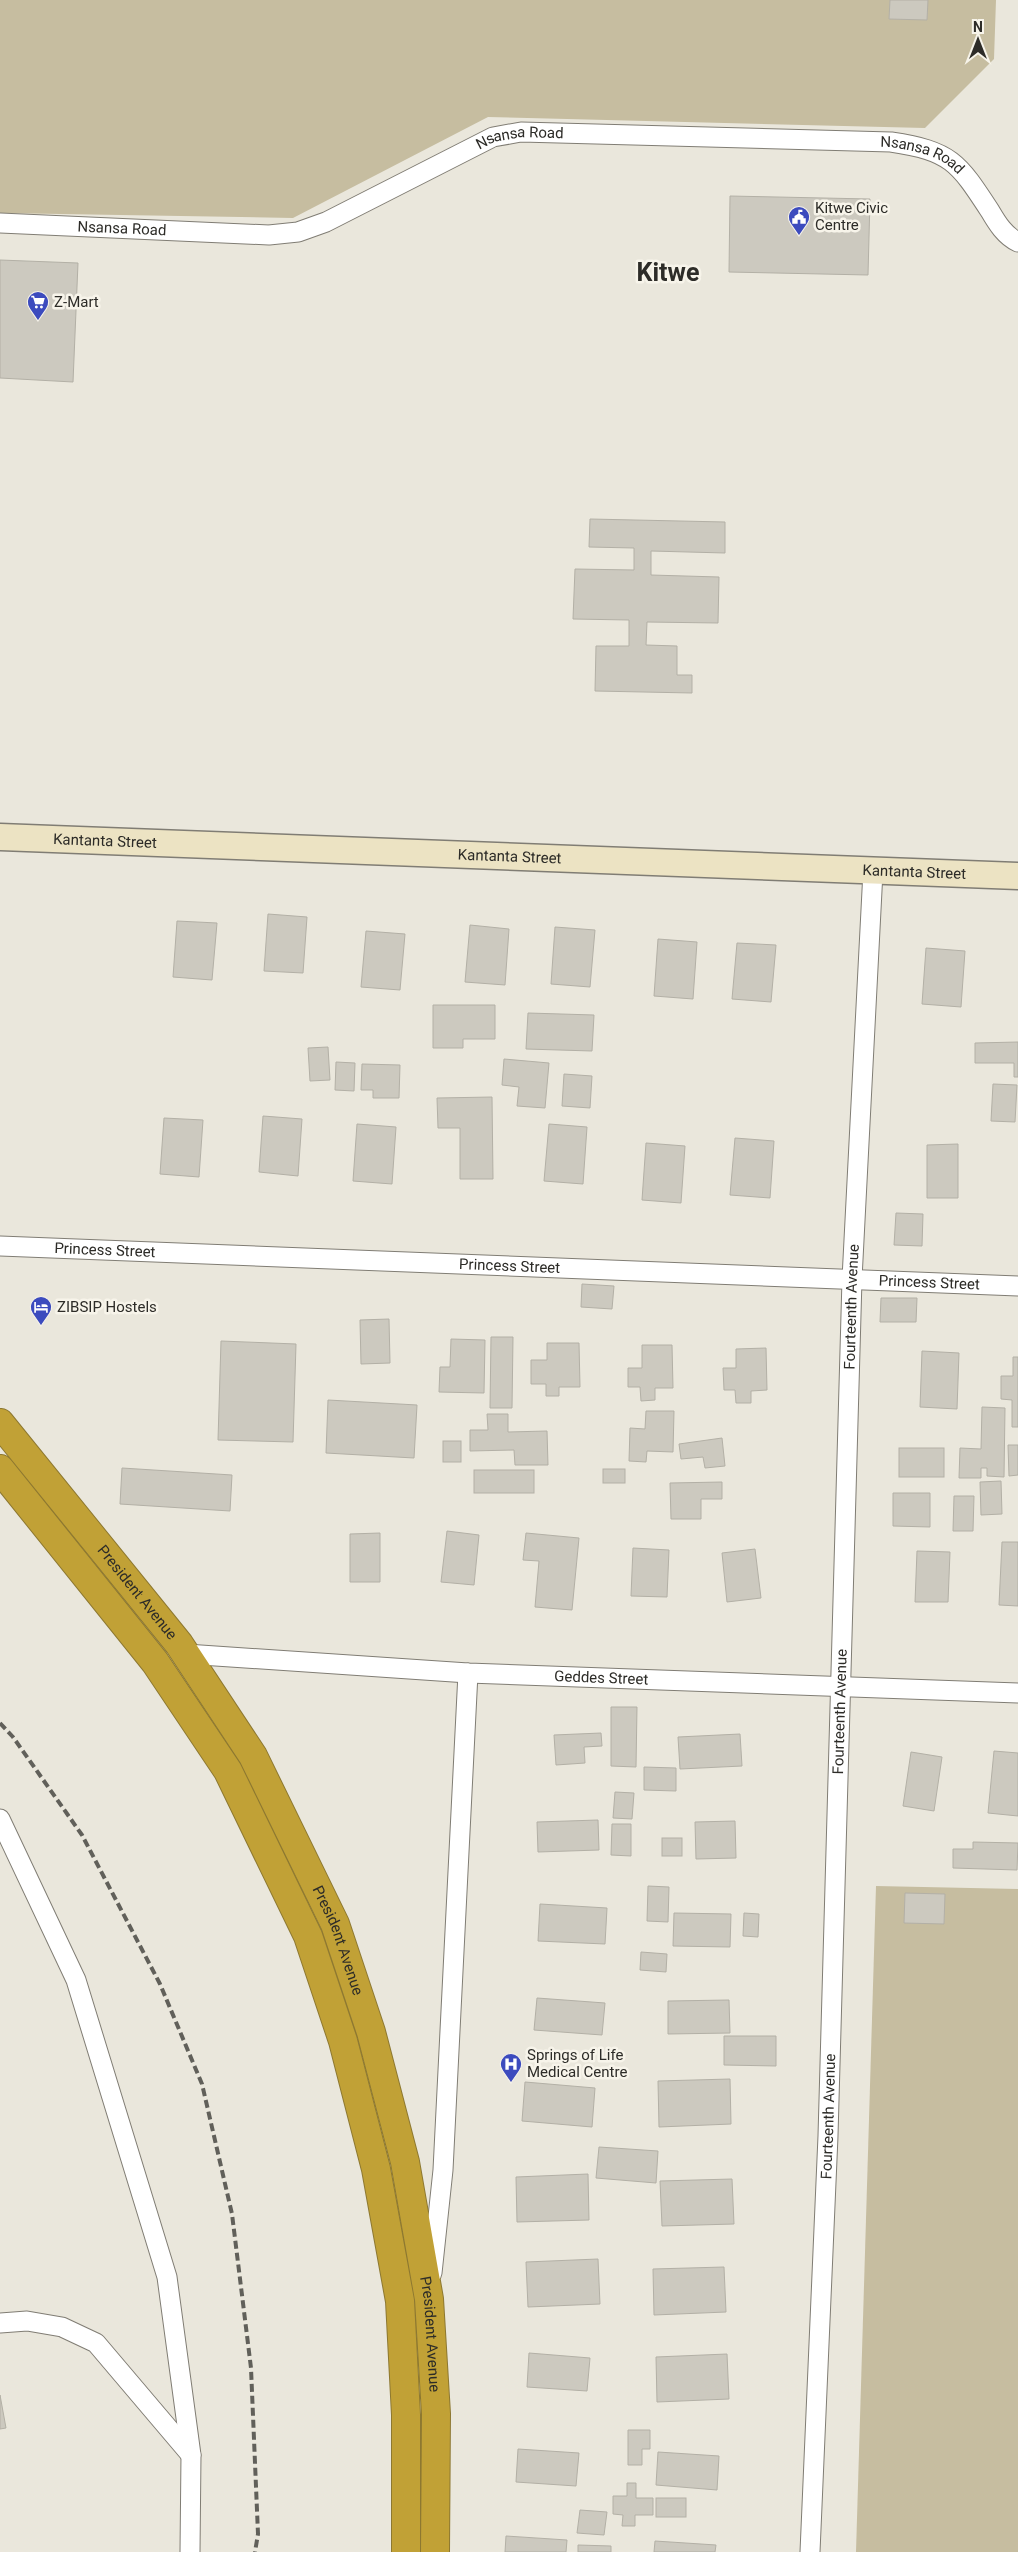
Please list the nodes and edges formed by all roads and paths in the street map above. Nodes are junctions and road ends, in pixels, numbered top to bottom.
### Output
1 (0, 223) edge
2 (1018, 242) edge
3 (0, 837) edge
4 (873, 871) junction
5 (1018, 876) edge
6 (0, 1246) edge
7 (852, 1279) junction
8 (1018, 1286) edge
9 (0, 1423) edge
10 (0, 1469) edge
11 (186, 1654) junction
12 (468, 1672) junction
13 (840, 1686) junction
14 (1018, 1693) edge
15 (0, 1819) edge
16 (429, 2299) junction
17 (0, 2323) edge
18 (191, 2455) junction
19 (190, 2552) edge
20 (406, 2552) edge
21 (435, 2552) edge
22 (810, 2552) edge

1 - 2 street, Nsansa Road
3 - 4 street, Kantanta Street
4 - 5 street, Kantanta Street
4 - 7 street, Fourteenth Avenue
6 - 7 street, Princess Street
7 - 8 street, Princess Street
7 - 13 street, Fourteenth Avenue
9 - 11 highway, President Avenue
10 - 20 highway, President Avenue
11 - 12 street, Geddes Street
11 - 16 highway, President Avenue
12 - 13 street, Geddes Street
12 - 16 street
13 - 14 street, Geddes Street
13 - 22 street, Fourteenth Avenue
15 - 18 street
16 - 21 highway, President Avenue
17 - 18 street
18 - 19 street

